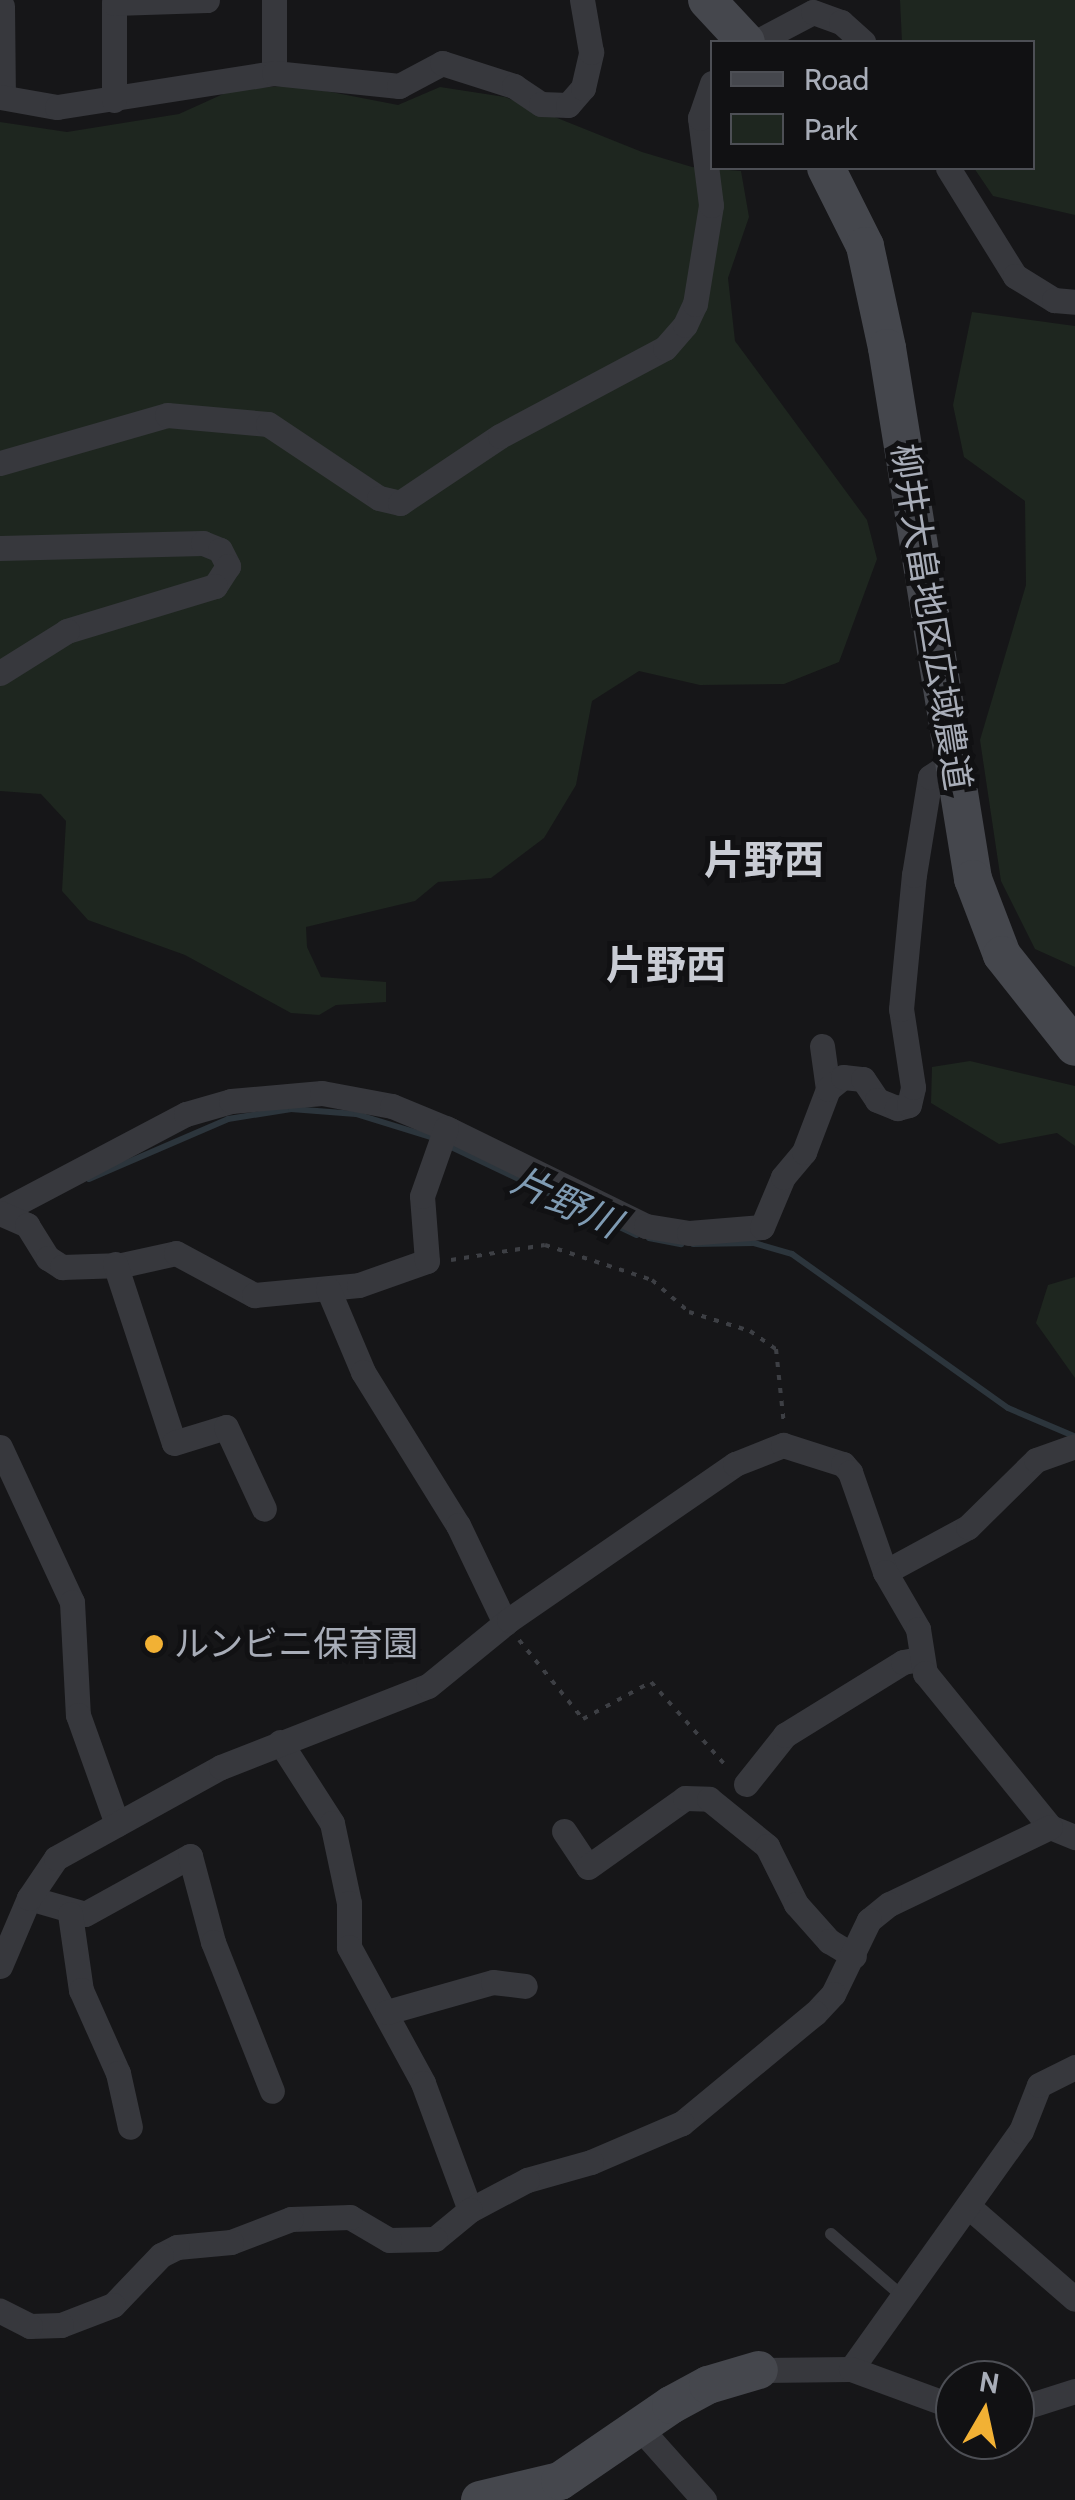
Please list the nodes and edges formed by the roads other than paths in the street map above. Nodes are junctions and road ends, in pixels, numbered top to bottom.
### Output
1 (207, 0) edge
2 (274, 0) edge
3 (582, 0) edge
4 (707, 0) edge
5 (2, 6) edge
6 (744, 40) edge
7 (760, 40) edge
8 (861, 40) edge
9 (274, 74) junction
10 (710, 90) edge
11 (1, 97) edge
12 (114, 100) junction
13 (827, 170) edge
14 (949, 170) edge
15 (1075, 302) edge
16 (0, 463) edge
17 (0, 548) edge
18 (0, 673) edge
19 (954, 762) junction
20 (822, 1046) dead end
21 (1075, 1046) edge
22 (828, 1090) junction
23 (442, 1135) junction
24 (0, 1213) edge
25 (115, 1264) junction
26 (328, 1289) junction
27 (1075, 1446) edge
28 (0, 1448) edge
29 (264, 1510) dead end
30 (885, 1572) junction
31 (505, 1623) junction
32 (920, 1660) junction
33 (280, 1742) junction
34 (746, 1784) road end
35 (117, 1824) junction
36 (1050, 1827) junction
37 (564, 1830) dead end
38 (1075, 1837) edge
39 (29, 1898) junction
40 (70, 1914) junction
41 (854, 1956) junction
42 (0, 1966) edge
43 (525, 1986) dead end
44 (387, 2012) junction
45 (1075, 2067) edge
46 (272, 2091) dead end
47 (130, 2128) dead end
48 (969, 2207) junction
49 (470, 2210) junction
50 (830, 2234) dead end
51 (902, 2296) junction
52 (1075, 2299) edge
53 (0, 2311) edge
54 (851, 2369) junction
55 (758, 2370) joint
56 (1075, 2390) edge
57 (935, 2400) edge
58 (1035, 2403) edge
59 (639, 2427) junction
60 (711, 2499) edge
61 (480, 2500) edge

1 - 12 street
2 - 9 street
3 - 9 street
4 - 6 street
5 - 11 street
7 - 8 street
9 - 12 street
10 - 16 street
11 - 12 street
13 - 19 street, 柳井大畠地区広域農道
14 - 15 street
17 - 18 street
19 - 21 street, 柳井大畠地区広域農道
19 - 22 street
20 - 22 street
22 - 23 street
23 - 24 street
23 - 26 street
24 - 25 street
25 - 26 street
25 - 29 street
26 - 31 street
27 - 30 street
28 - 35 street
30 - 31 street
30 - 32 street
31 - 33 street
32 - 34 street
32 - 36 street
33 - 35 street
33 - 44 street
35 - 39 street
36 - 38 street
36 - 41 street
37 - 41 street
39 - 40 street
39 - 42 street
40 - 46 street
40 - 47 street
41 - 49 street
43 - 44 street
44 - 49 street
45 - 48 street
48 - 51 street
48 - 52 street
49 - 53 street
50 - 51 lane
51 - 54 street
54 - 55 street
54 - 57 street
55 - 59 street
56 - 58 street
59 - 60 street
59 - 61 street

